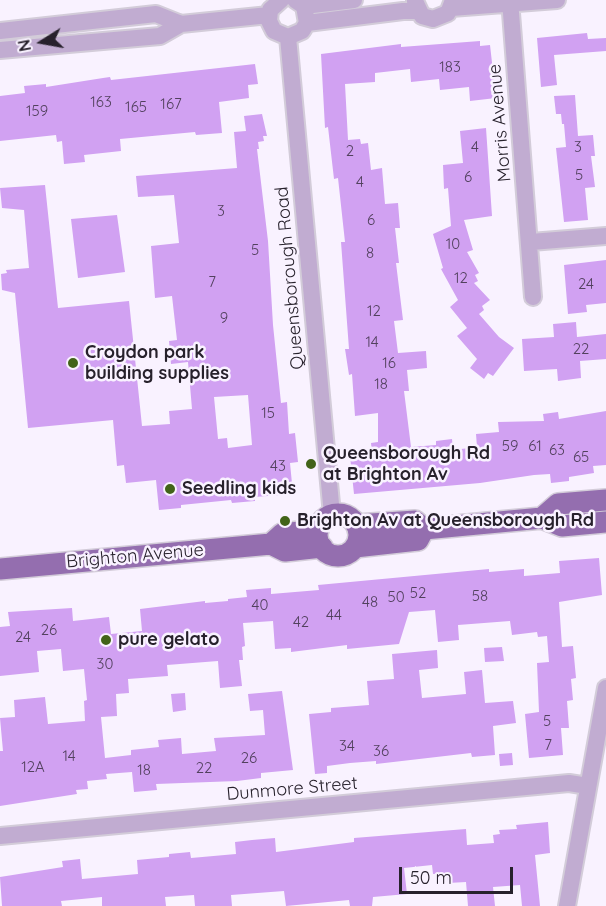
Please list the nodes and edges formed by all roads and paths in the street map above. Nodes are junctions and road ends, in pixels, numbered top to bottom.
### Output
1 (281, 0) edge
2 (354, 0) edge
3 (557, 0) edge
4 (511, 2) edge
5 (452, 4) edge
6 (417, 6) edge
7 (302, 10) edge
8 (269, 15) junction
9 (181, 24) junction
10 (0, 31) edge
11 (288, 37) junction
12 (0, 50) edge
13 (606, 236) edge
14 (531, 242) junction
15 (533, 297) dead end
16 (606, 500) edge
17 (542, 518) junction
18 (606, 522) edge
19 (357, 525) junction
20 (424, 529) junction
21 (324, 531) junction
22 (355, 547) junction
23 (0, 569) edge
24 (606, 688) edge
25 (588, 786) junction
26 (0, 836) edge
27 (567, 906) edge

1 - 8 street
2 - 7 street
3 - 4 street
4 - 5 street
4 - 14 street, Morris Avenue
5 - 6 street
6 - 7 street
7 - 11 street
8 - 9 street
8 - 11 street
9 - 10 street
9 - 12 street
11 - 21 street, Queensborough Road
13 - 14 street
14 - 15 street, Morris Avenue
16 - 17 main road
17 - 18 main road
17 - 20 main road
19 - 20 main road
19 - 21 main road
19 - 22 main road
20 - 22 main road
21 - 22 main road
21 - 23 main road, Brighton Avenue
24 - 25 street
25 - 26 street, Dunmore Street
25 - 27 street

